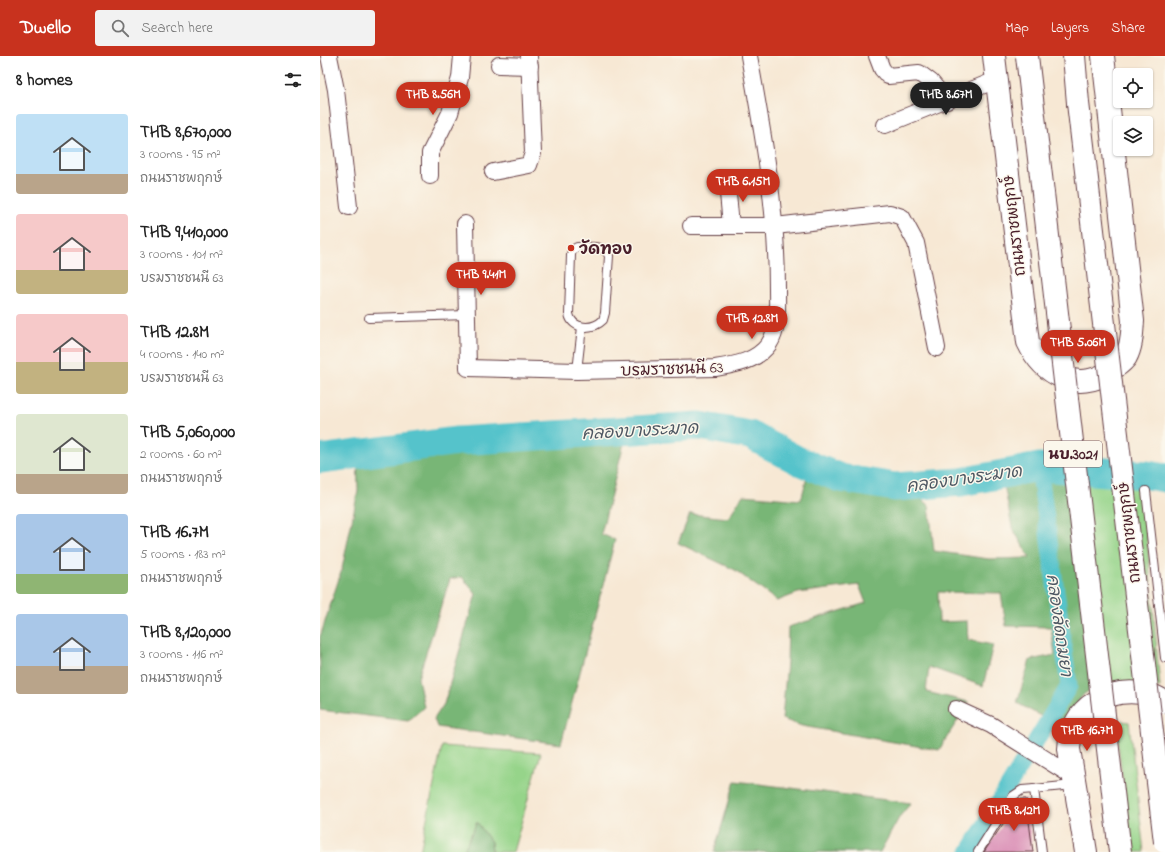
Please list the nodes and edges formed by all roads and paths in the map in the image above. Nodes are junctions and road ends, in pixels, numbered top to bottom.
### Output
1 (328, 56) edge
2 (462, 56) edge
3 (749, 56) edge
4 (877, 56) edge
5 (994, 56) edge
6 (1027, 56) edge
7 (1071, 56) edge
8 (1074, 56) edge
9 (1103, 56) edge
10 (530, 61) edge
11 (499, 66) dead end
12 (1075, 78) junction
13 (996, 80) junction
14 (947, 101) junction
15 (884, 125) dead end
16 (493, 172) dead end
17 (430, 176) dead end
18 (727, 182) dead end
19 (350, 207) dead end
20 (465, 224) dead end
21 (691, 226) dead end
22 (731, 226) junction
23 (775, 226) junction
24 (467, 315) junction
25 (369, 318) dead end
26 (582, 327) junction
27 (937, 348) dead end
28 (578, 371) junction
29 (1146, 491) dead end
30 (1165, 658) edge
31 (1165, 702) edge
32 (956, 708) dead end
33 (1074, 781) junction
34 (1034, 789) junction
35 (1165, 842) edge
36 (978, 852) edge
37 (1042, 852) edge
38 (1086, 852) edge
39 (1120, 852) edge

1 - 19 street
2 - 17 street
3 - 23 street, บรมราชชนนี 63
4 - 14 street
5 - 13 main road, ถนนราชพฤกษ์
6 - 39 main road, ถนนราชพฤกษ์ / นบ.3021, bridge
7 - 12 main road
8 - 12 main road, ถนนราชพฤกษ์ / นบ.3021
9 - 13 main road, ถนนราชพฤกษ์
10 - 11 street
10 - 16 street
12 - 35 main road, ถนนราชพฤกษ์ / นบ.3021, bridge
13 - 14 street
14 - 15 street
18 - 22 street
20 - 24 street
21 - 22 street
22 - 23 street
23 - 27 street
23 - 28 street, บรมราชชนนี 63
24 - 25 lane
24 - 28 street, บรมราชชนนี 63
26 - 26 lane
26 - 28 lane
29 - 30 lane
31 - 33 main road
32 - 33 street
33 - 34 lane
33 - 38 main road
34 - 36 lane
34 - 37 lane

